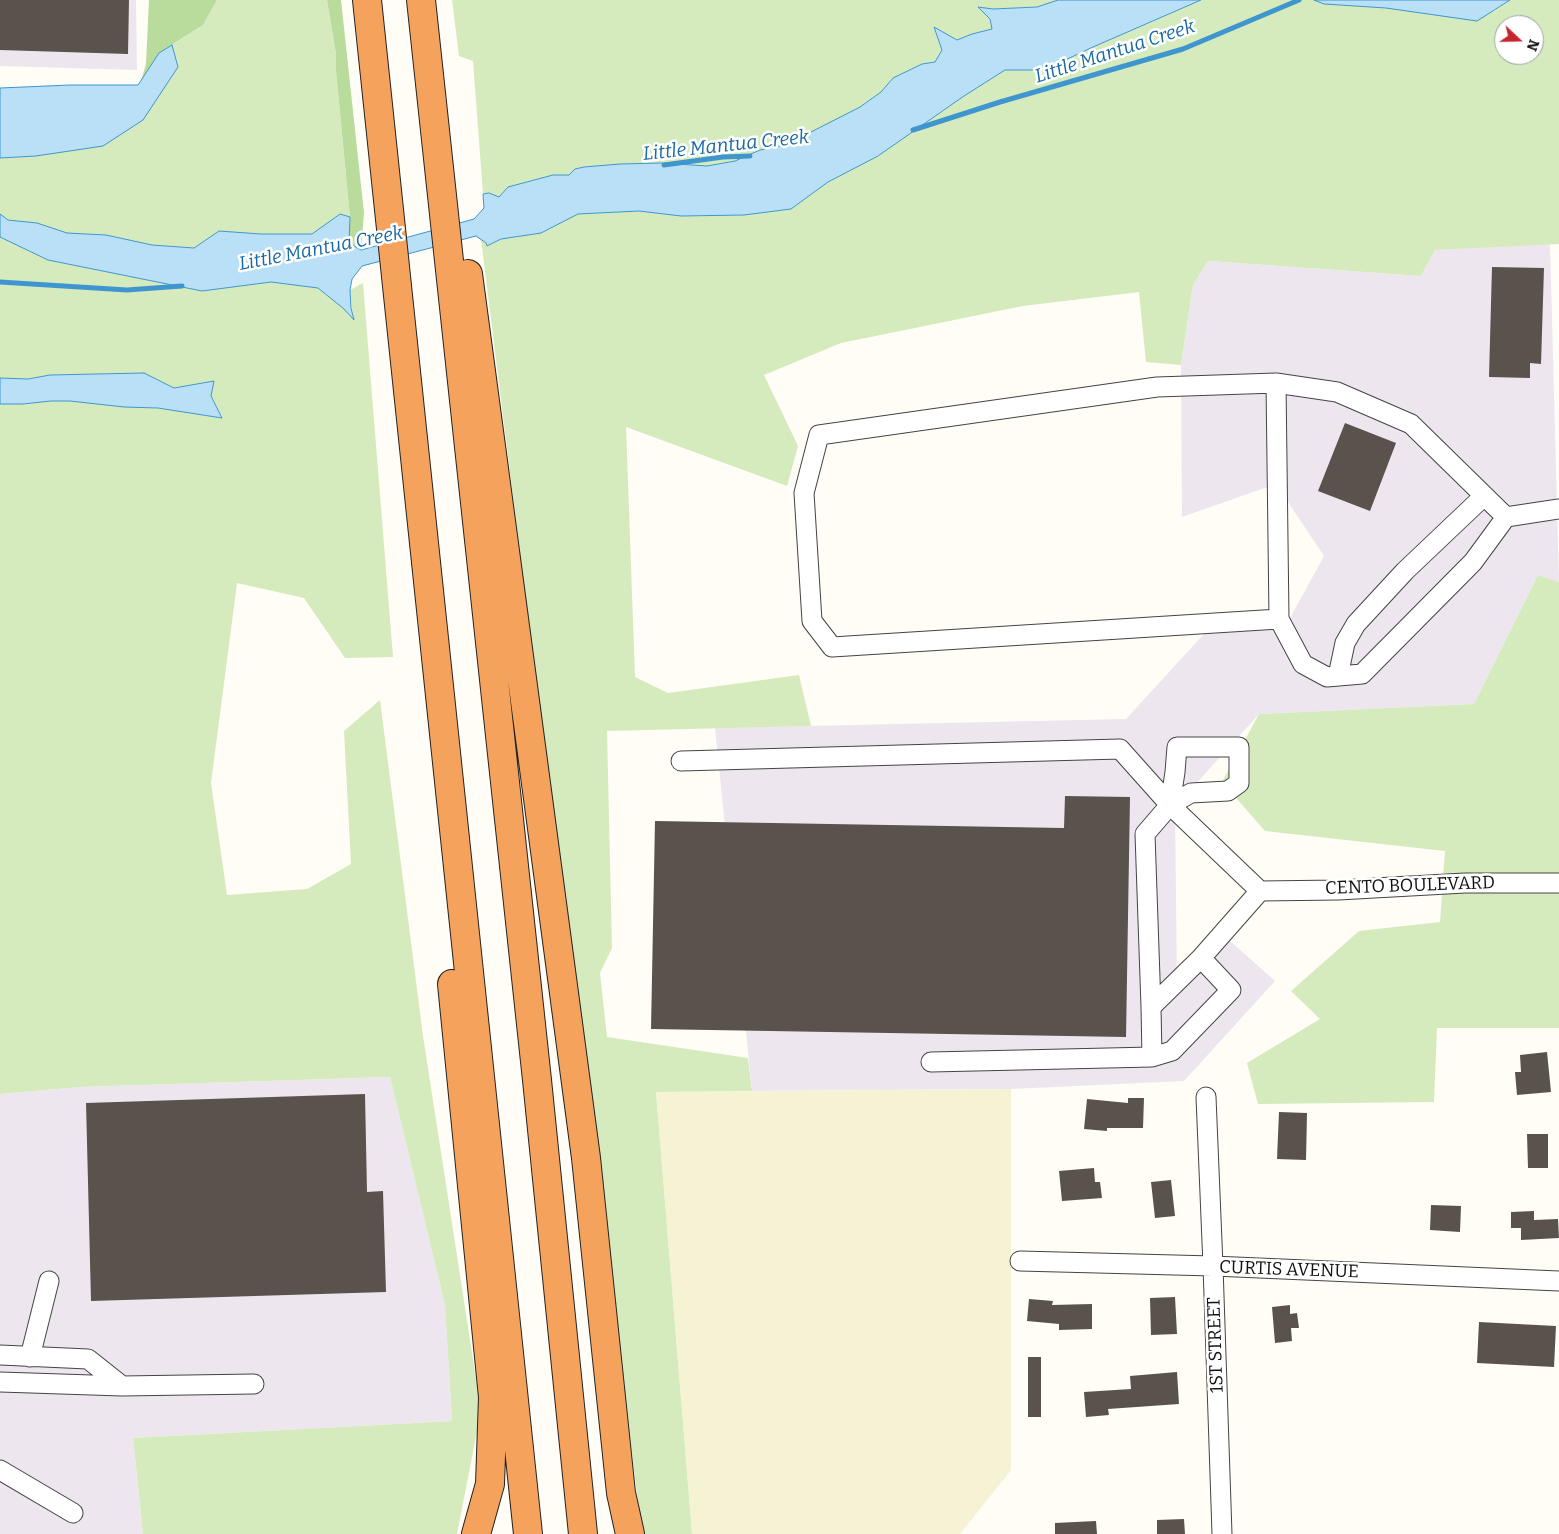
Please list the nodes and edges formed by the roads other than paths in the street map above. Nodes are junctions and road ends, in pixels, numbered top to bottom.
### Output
1 (367, 0) edge
2 (421, 0) edge
3 (461, 284) junction
4 (1276, 383) junction
5 (1484, 496) junction
6 (1559, 509) edge
7 (1506, 517) junction
8 (1279, 619) junction
9 (1338, 676) junction
10 (681, 760) dead end
11 (1170, 805) junction
12 (454, 813) junction
13 (1559, 883) edge
14 (1260, 891) junction
15 (1201, 958) junction
16 (1151, 1007) junction
17 (1152, 1057) junction
18 (931, 1062) dead end
19 (1206, 1097) dead end
20 (544, 1158) junction
21 (1020, 1261) dead end
22 (1214, 1266) junction
23 (49, 1281) dead end
24 (1559, 1282) edge
25 (0, 1355) edge
26 (30, 1356) junction
27 (0, 1382) edge
28 (254, 1384) dead end
29 (122, 1386) junction
30 (0, 1470) edge
31 (73, 1513) dead end
32 (476, 1534) edge
33 (528, 1534) edge
34 (583, 1534) edge
35 (601, 1534) edge
36 (630, 1534) edge
37 (1222, 1534) edge

1 - 12 highway
2 - 3 highway
3 - 20 highway
3 - 36 highway
4 - 5 street
4 - 8 street
4 - 8 street
5 - 7 street
5 - 9 street
6 - 7 street
7 - 9 street
8 - 9 street
10 - 11 street
11 - 14 street
11 - 16 street
12 - 32 highway
12 - 33 highway
13 - 14 street, CENTO BOULEVARD
14 - 15 street
15 - 16 street
15 - 17 street
16 - 17 street
17 - 18 street
19 - 22 street, 1ST STREET
20 - 34 highway
20 - 35 highway
21 - 22 street, CURTIS AVENUE
22 - 24 street, CURTIS AVENUE
22 - 37 street, 1ST STREET
23 - 26 street
25 - 26 street
26 - 29 street
27 - 29 street
28 - 29 street
30 - 31 street

